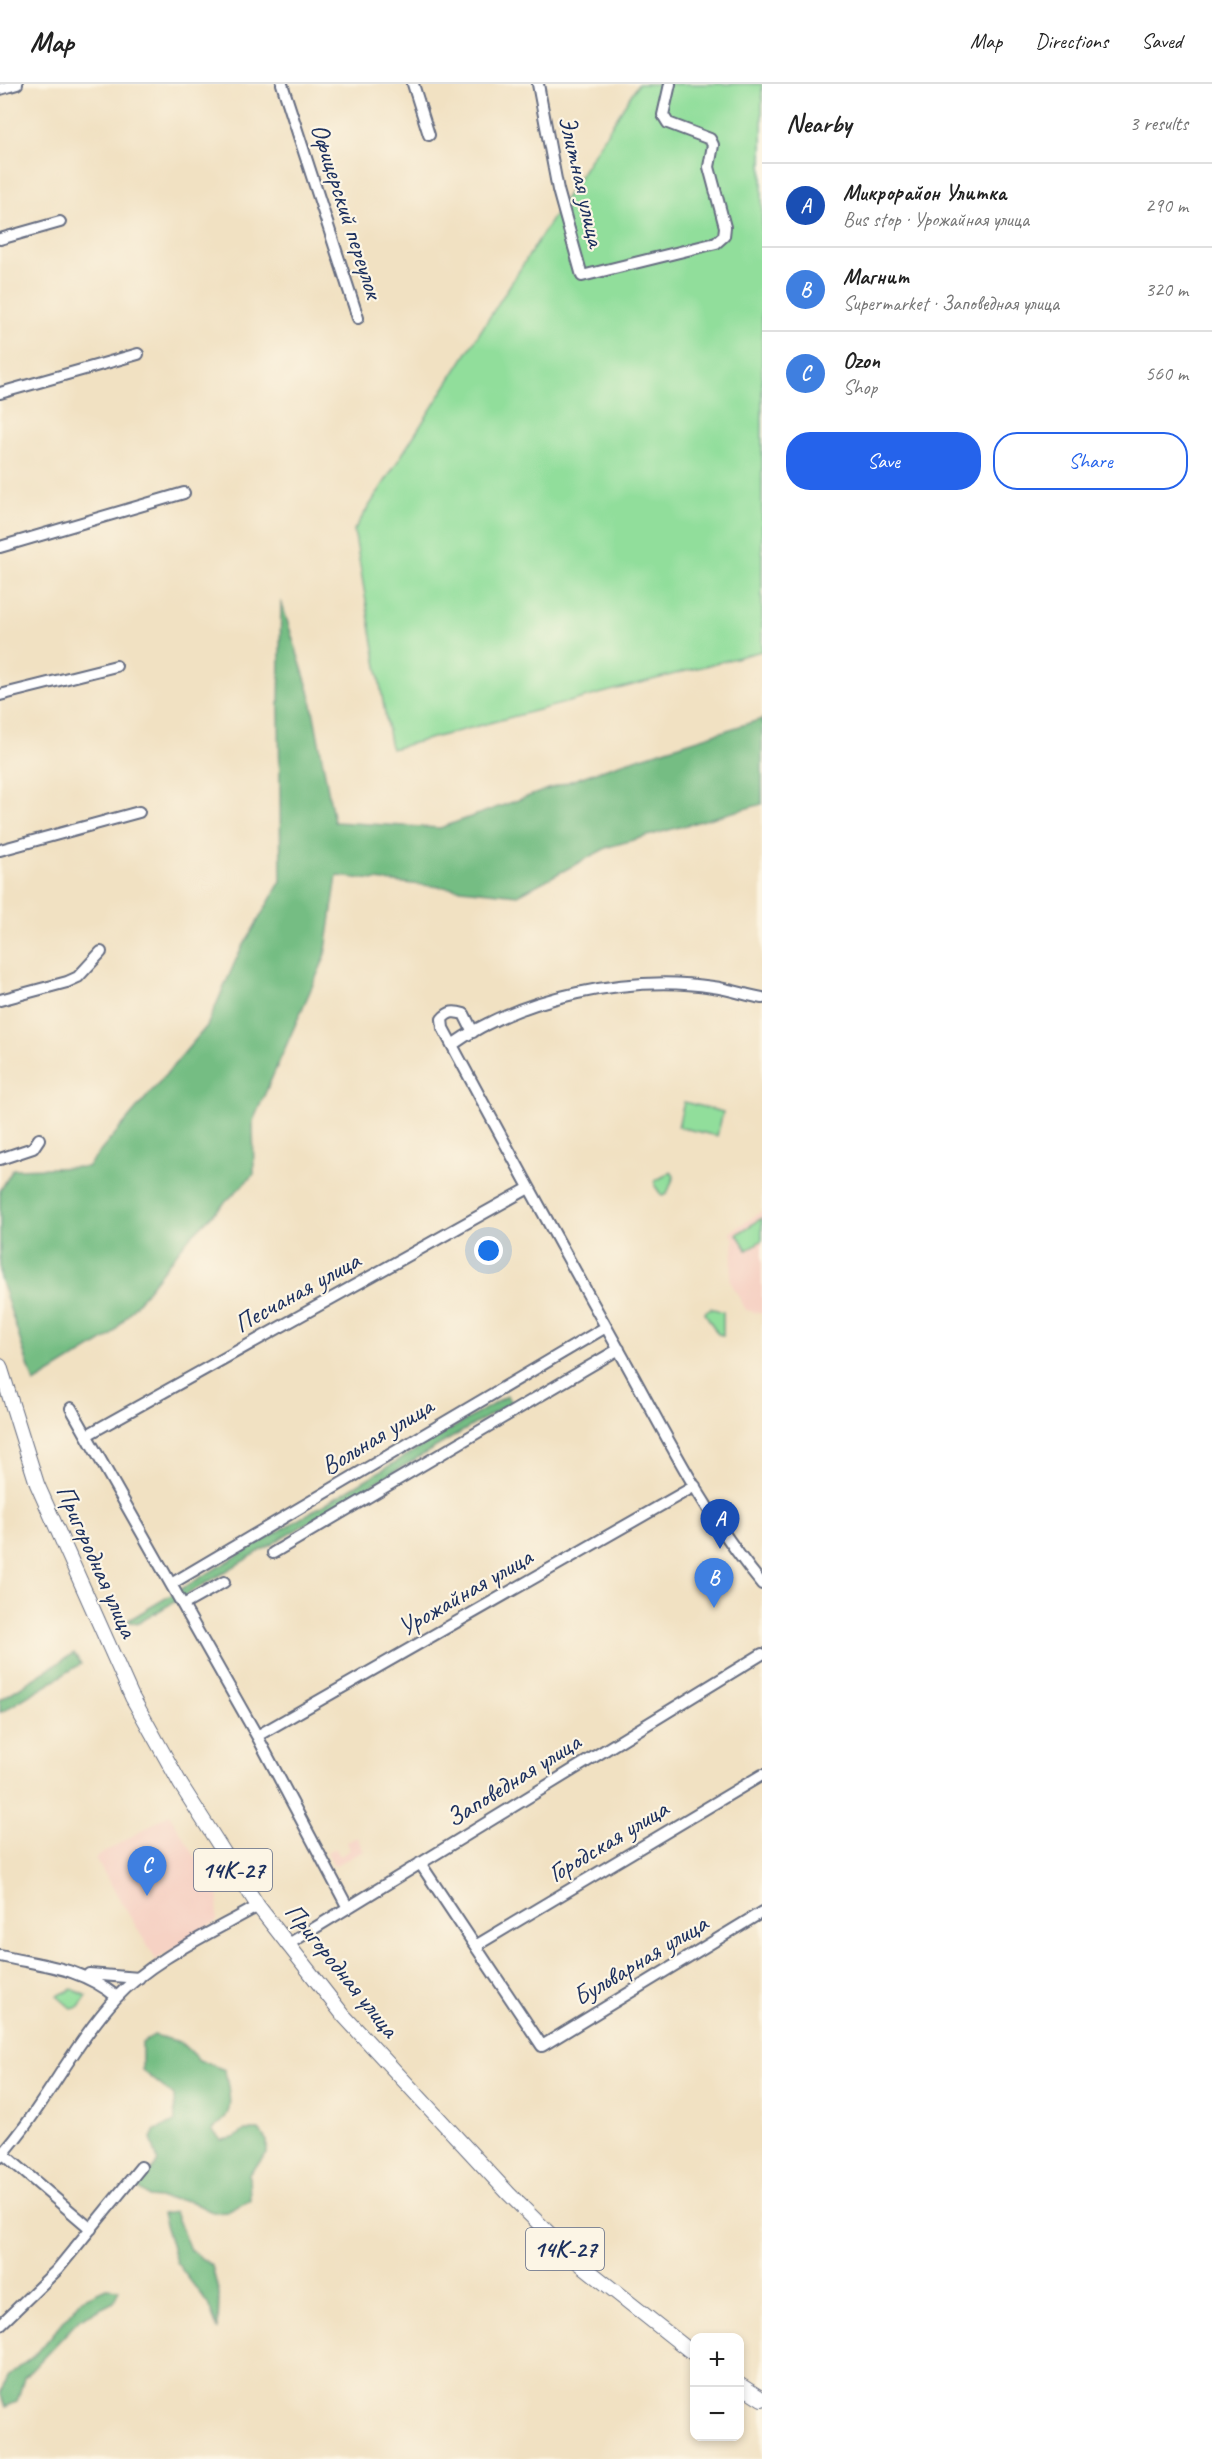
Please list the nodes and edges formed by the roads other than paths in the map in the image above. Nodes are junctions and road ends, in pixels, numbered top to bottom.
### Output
1 (18, 84) edge
2 (282, 84) edge
3 (413, 84) edge
4 (538, 84) edge
5 (670, 84) edge
6 (0, 89) edge
7 (429, 135) dead end
8 (60, 222) dead end
9 (0, 239) edge
10 (358, 318) dead end
11 (138, 354) dead end
12 (0, 393) edge
13 (184, 493) dead end
14 (0, 547) edge
15 (116, 666) dead end
16 (0, 695) edge
17 (139, 812) dead end
18 (0, 850) edge
19 (101, 952) dead end
20 (762, 998) edge
21 (0, 1000) edge
22 (473, 1032) junction
23 (452, 1045) junction
24 (39, 1139) dead end
25 (0, 1159) edge
26 (529, 1188) junction
27 (606, 1327) junction
28 (619, 1349) junction
29 (0, 1366) edge
30 (71, 1408) dead end
31 (87, 1435) junction
32 (695, 1486) junction
33 (273, 1553) dead end
34 (224, 1582) dead end
35 (171, 1584) junction
36 (762, 1584) edge
37 (183, 1605) junction
38 (762, 1654) edge
39 (256, 1736) junction
40 (762, 1775) edge
41 (420, 1863) junction
42 (258, 1906) junction
43 (348, 1908) junction
44 (762, 1912) edge
45 (477, 1945) junction
46 (287, 1946) junction
47 (0, 1956) edge
48 (80, 1973) junction
49 (139, 1978) junction
50 (117, 1997) junction
51 (1, 2154) edge
52 (141, 2167) dead end
53 (92, 2229) junction
54 (0, 2325) edge
55 (690, 2351) edge
56 (743, 2387) edge
57 (762, 2399) edge

1 - 6 street
2 - 10 street, Офицерский переулок
3 - 7 street
4 - 5 street, Элитная улица
8 - 9 street
11 - 12 street
13 - 14 street
15 - 16 street
17 - 18 street
19 - 21 street
20 - 22 street
22 - 23 street
22 - 23 street
23 - 26 street
24 - 25 street
26 - 27 street
26 - 31 street, Песчаная улица
27 - 28 street
27 - 35 street, Вольная улица
28 - 32 street
28 - 33 street, Вольная улица
29 - 42 main road, Пригородная улица / 14К-27
30 - 31 street
31 - 35 street
32 - 36 street
32 - 39 street, Урожайная улица
34 - 37 street
35 - 37 street
37 - 39 street
38 - 41 street, Заповедная улица
39 - 43 street
40 - 45 street, Городская улица
41 - 43 street, Заповедная улица
41 - 45 street
42 - 46 main road, Пригородная улица / 14К-27
42 - 49 street
43 - 46 street, Заповедная улица
44 - 45 street, Бульварная улица
46 - 55 main road, Пригородная улица / 14К-27
47 - 48 street
48 - 49 street
48 - 50 street
49 - 50 street
50 - 51 street
51 - 53 street
52 - 53 street
53 - 54 street
56 - 57 main road

